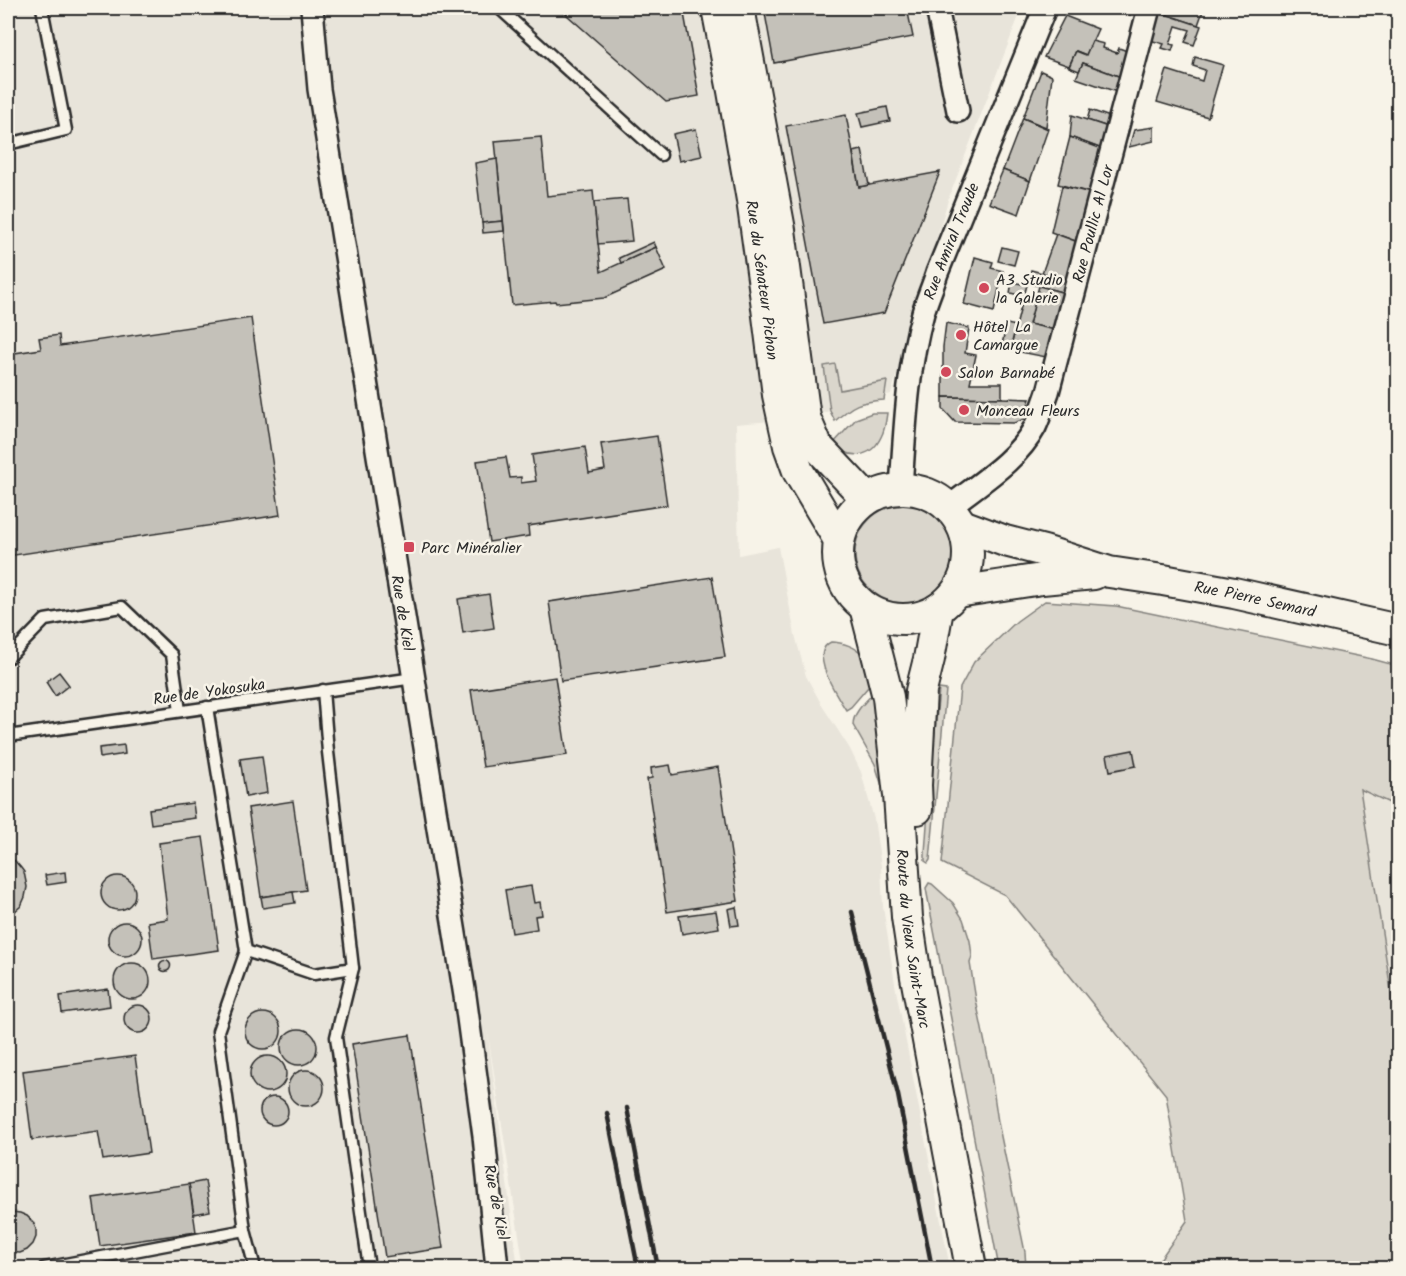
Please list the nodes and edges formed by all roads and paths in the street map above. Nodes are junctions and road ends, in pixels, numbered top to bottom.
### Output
1 (42, 8) edge
2 (297, 8) edge
3 (312, 8) edge
4 (499, 8) edge
5 (717, 8) edge
6 (739, 8) edge
7 (938, 8) edge
8 (1045, 8) edge
9 (1149, 8) edge
10 (320, 89) junction
11 (957, 111) dead end
12 (8, 144) edge
13 (661, 155) dead end
14 (901, 488) junction
15 (867, 499) junction
16 (955, 516) junction
17 (839, 540) junction
18 (1109, 572) junction
19 (947, 600) junction
20 (865, 607) junction
21 (1398, 630) edge
22 (8, 658) edge
23 (414, 678) junction
24 (323, 690) junction
25 (207, 707) junction
26 (180, 711) junction
27 (8, 736) edge
28 (246, 951) junction
29 (353, 968) junction
30 (484, 1136) junction
31 (245, 1230) junction
32 (44, 1269) edge
33 (255, 1269) edge
34 (369, 1269) edge
35 (497, 1269) edge
36 (509, 1269) edge
37 (971, 1269) edge
38 (984, 1269) edge

1 - 12 lane
2 - 10 street, Rue de Kiel
3 - 10 street, Rue de Kiel
4 - 13 lane
5 - 17 main road, Rue du Sénateur Pichon
6 - 15 main road, Rue du Sénateur Pichon
7 - 11 street
8 - 14 street, Rue Amiral Troude
9 - 16 street, Rue Poullic Al Lor
10 - 23 street, Rue de Kiel
14 - 15 main road
14 - 16 main road
15 - 17 main road
16 - 18 main road, Rue Pierre Semard
16 - 19 main road
17 - 20 main road
18 - 19 main road, Rue Pierre Semard
18 - 21 main road, Rue Pierre Semard
19 - 20 main road
19 - 38 main road, Route du Vieux Saint-Marc
20 - 37 main road, Route du Vieux Saint-Marc
22 - 26 lane
23 - 24 lane, Rue de Yokosuka
23 - 30 street, Rue de Kiel
24 - 25 lane, Rue de Yokosuka
24 - 29 lane
25 - 26 lane, Rue de Yokosuka
25 - 28 lane
26 - 27 lane, Rue de Yokosuka
28 - 29 lane
28 - 31 lane
29 - 34 lane
30 - 35 street, Rue de Kiel
30 - 36 street, Rue de Kiel
31 - 32 lane
31 - 33 lane

